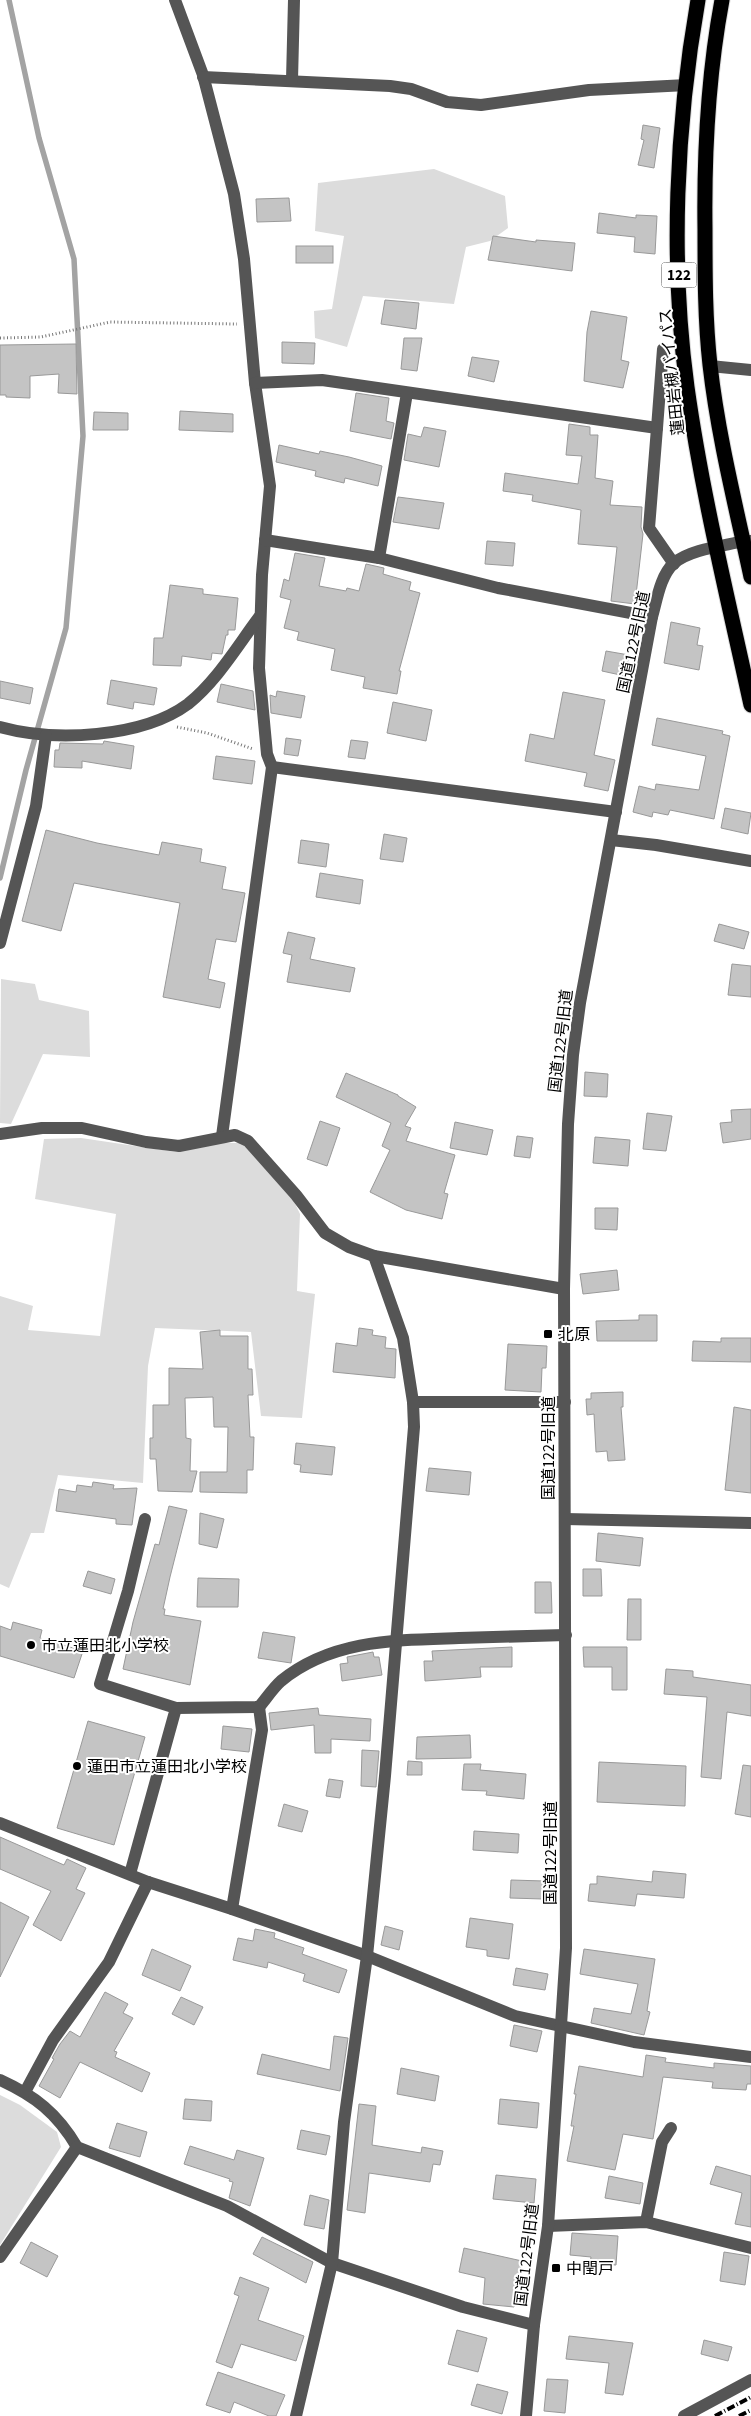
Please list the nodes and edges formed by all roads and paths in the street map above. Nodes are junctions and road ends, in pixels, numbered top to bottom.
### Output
1 (175, 0) edge
2 (294, 0) edge
3 (698, 0) edge
4 (722, 0) edge
5 (203, 77) junction
6 (292, 80) junction
7 (687, 84) junction
8 (250, 324) junction
9 (0, 338) edge
10 (663, 349) dead end
11 (710, 366) junction
12 (751, 370) edge
13 (255, 383) junction
14 (407, 393) junction
15 (657, 428) junction
16 (265, 540) junction
17 (747, 541) edge
18 (716, 548) junction
19 (379, 558) junction
20 (674, 564) junction
21 (751, 577) edge
22 (260, 616) junction
23 (652, 617) junction
24 (751, 705) edge
25 (158, 720) junction
26 (0, 727) edge
27 (46, 735) junction
28 (267, 754) junction
29 (272, 767) junction
30 (616, 812) junction
31 (611, 840) junction
32 (751, 862) edge
33 (0, 943) edge
34 (0, 1134) edge
35 (222, 1136) junction
36 (374, 1256) junction
37 (564, 1289) junction
38 (413, 1402) junction
39 (565, 1402) junction
40 (145, 1519) dead end
41 (565, 1520) junction
42 (751, 1523) edge
43 (566, 1635) junction
44 (396, 1640) junction
45 (258, 1707) junction
46 (176, 1708) junction
47 (0, 1823) edge
48 (130, 1874) junction
49 (148, 1882) junction
50 (232, 1909) junction
51 (367, 1956) junction
52 (561, 2027) junction
53 (751, 2057) edge
54 (0, 2080) edge
55 (25, 2092) junction
56 (671, 2128) dead end
57 (76, 2147) junction
58 (646, 2222) junction
59 (548, 2226) junction
60 (751, 2248) edge
61 (0, 2257) edge
62 (332, 2263) junction
63 (534, 2325) junction
64 (751, 2380) edge
65 (296, 2416) edge
66 (526, 2416) edge
67 (684, 2416) edge

1 - 5 street
2 - 6 street
3 - 7 highway, 蓮田岩槻バイパス / 122
4 - 11 highway, 122
5 - 6 street
5 - 8 street
6 - 7 street
7 - 18 highway, 蓮田岩槻バイパス / 122
8 - 9 path
8 - 13 street
10 - 15 street
11 - 12 street
11 - 17 highway, 122
13 - 14 street
13 - 16 street
14 - 15 street
14 - 19 street
15 - 20 street
16 - 19 street
16 - 22 street
17 - 18 street
17 - 21 highway, 122
18 - 20 street
18 - 24 highway, 蓮田岩槻バイパス / 122
19 - 23 street
20 - 23 street, 国道122号旧道
22 - 25 street
22 - 28 street
23 - 30 street, 国道122号旧道
25 - 27 street
25 - 28 path
26 - 27 street
27 - 33 street
28 - 29 street
29 - 30 street
29 - 35 street
30 - 31 street, 国道122号旧道
31 - 32 street
31 - 37 street, 国道122号旧道
34 - 35 street
35 - 36 street
36 - 37 street
36 - 38 street
37 - 39 street, 国道122号旧道
38 - 39 street
38 - 44 street
39 - 41 street, 国道122号旧道
40 - 46 street
41 - 42 street
41 - 43 street, 国道122号旧道
43 - 44 street
43 - 52 street, 国道122号旧道
44 - 45 street
44 - 51 street
45 - 46 street
45 - 50 street
46 - 48 street
47 - 48 street
48 - 49 street
49 - 50 street
49 - 55 street
50 - 51 street
51 - 52 street
51 - 62 street
52 - 53 street
52 - 59 street, 国道122号旧道
54 - 55 street
55 - 57 street
56 - 58 street
57 - 61 street
57 - 62 street
58 - 59 street
58 - 60 street
59 - 63 street, 国道122号旧道
62 - 63 street
62 - 65 street
63 - 66 street, 国道122号旧道
64 - 67 street

